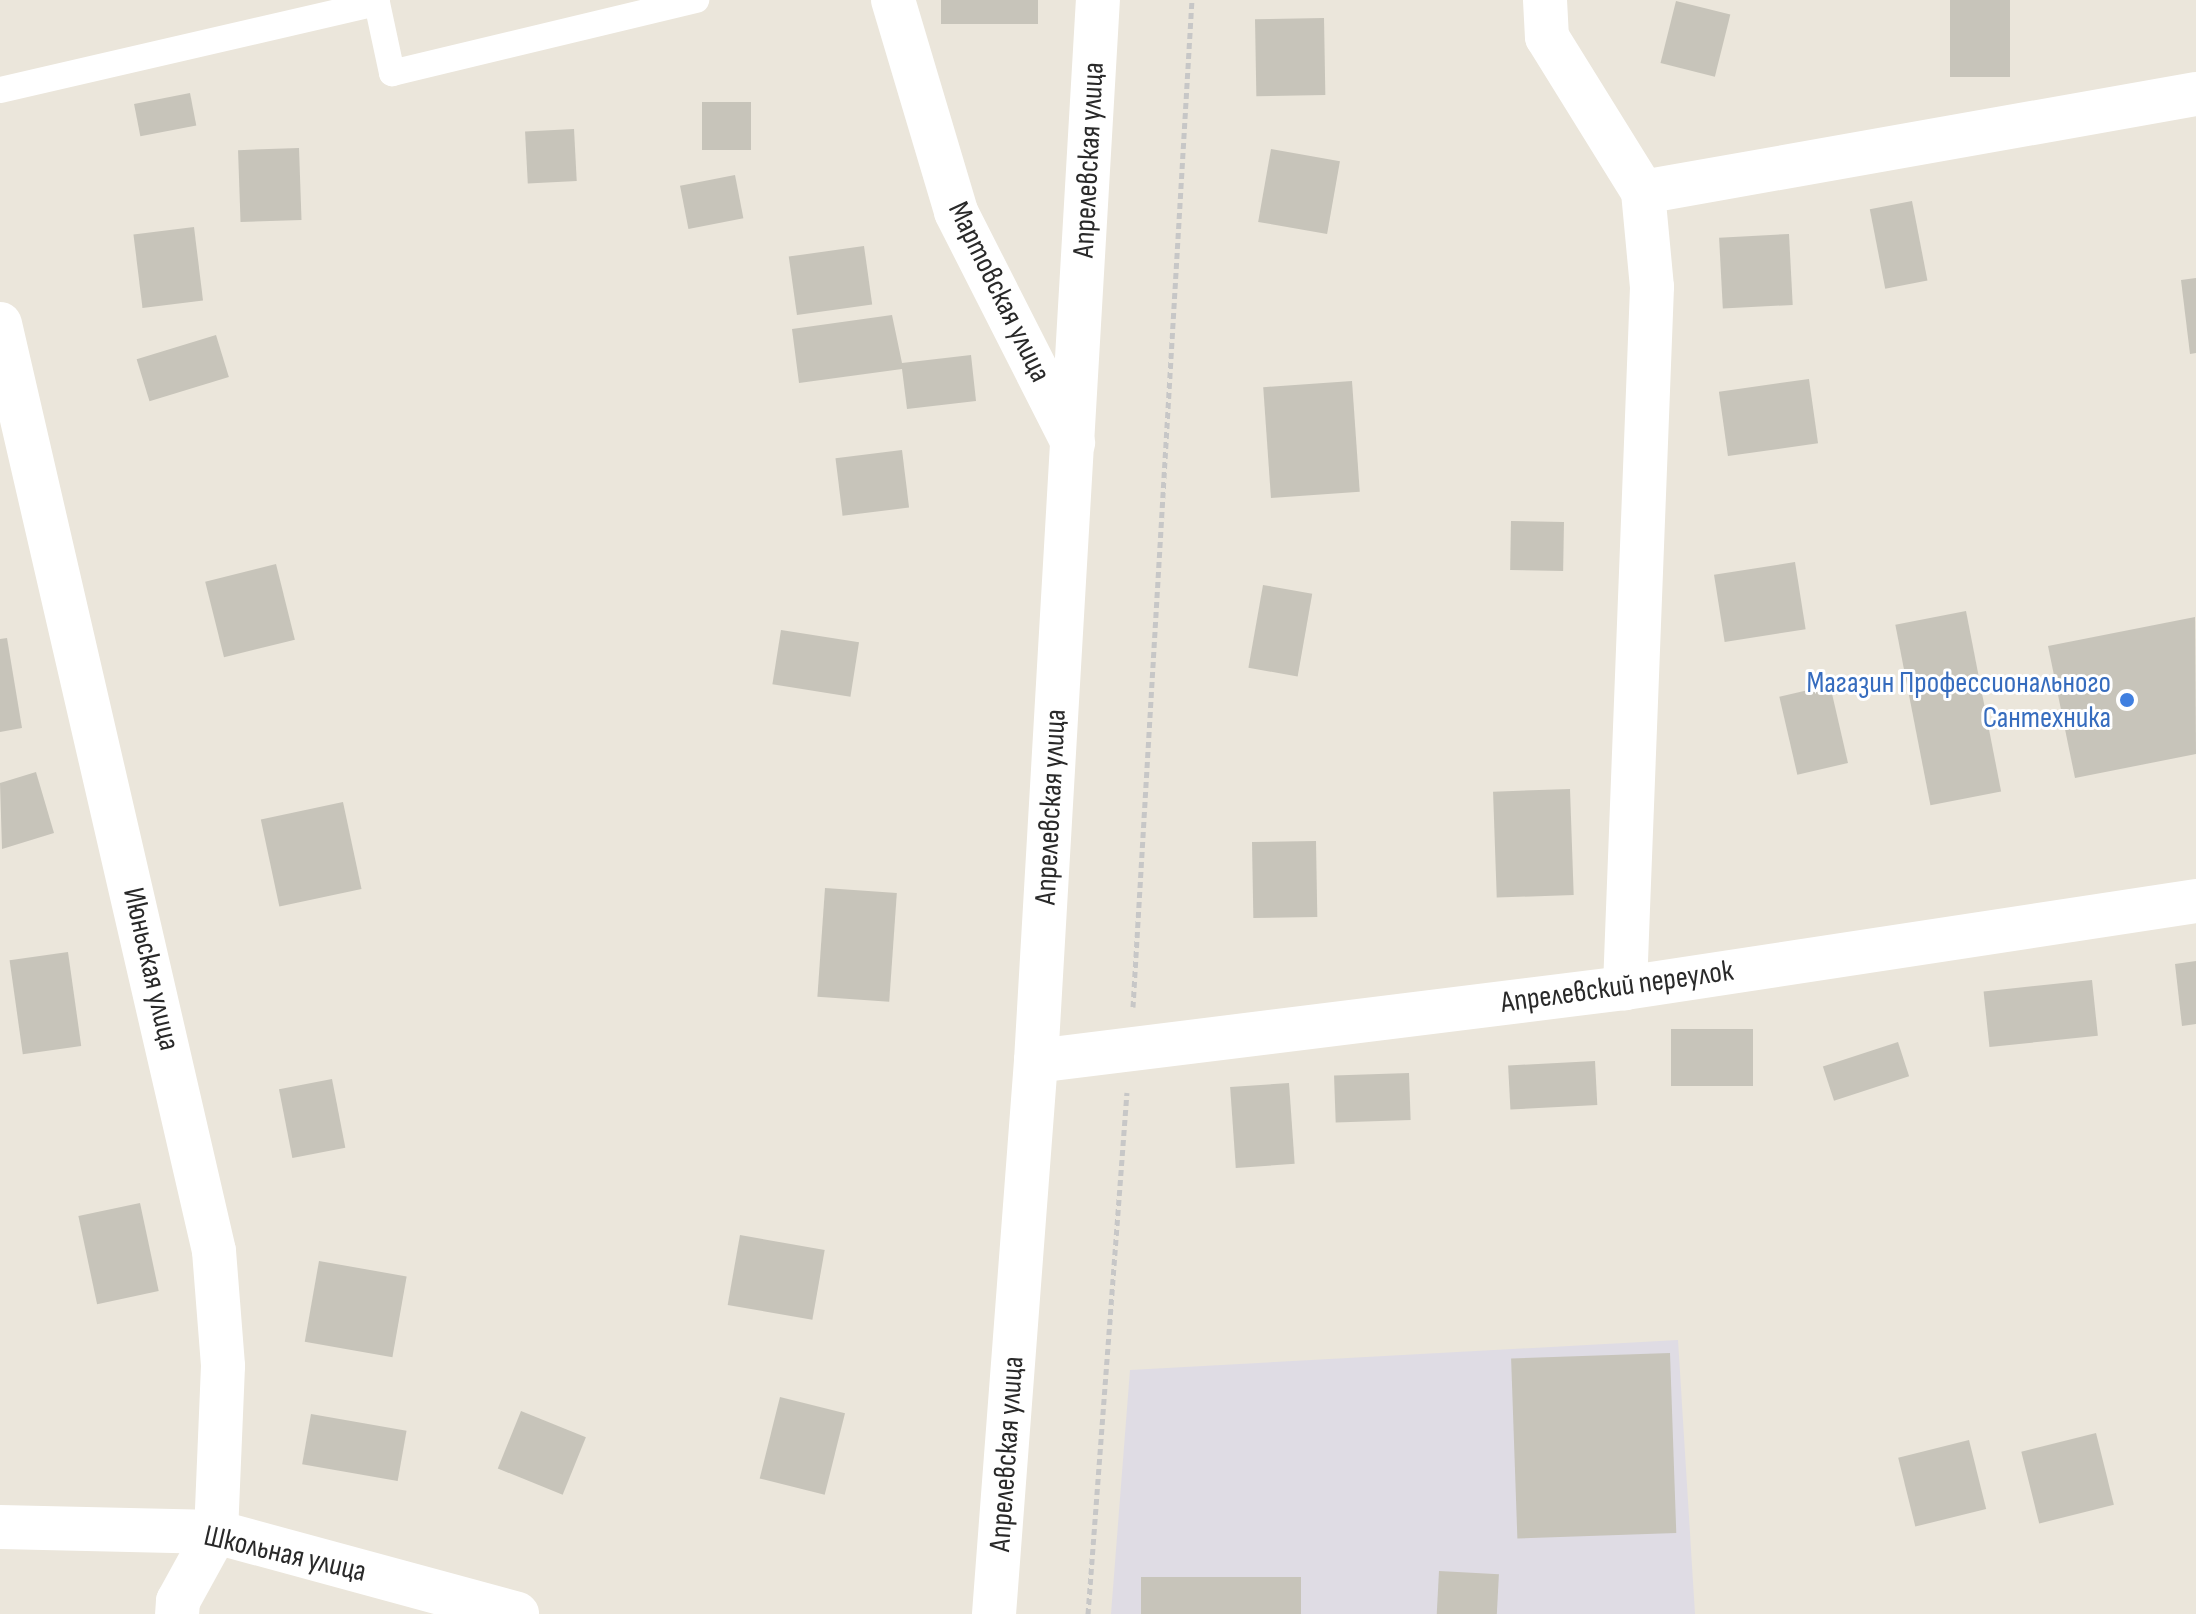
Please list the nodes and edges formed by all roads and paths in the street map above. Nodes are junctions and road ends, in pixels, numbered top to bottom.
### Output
1 (696, 0) edge
2 (893, 0) edge
3 (1098, 0) edge
4 (1192, 0) edge
5 (1545, 0) edge
6 (0, 90) edge
7 (2196, 94) edge
8 (1643, 192) junction
9 (0, 324) edge
10 (1073, 443) junction
11 (2196, 901) edge
12 (1625, 988) junction
13 (1130, 1049) junction
14 (1036, 1061) junction
15 (0, 1527) edge
16 (216, 1532) junction
17 (177, 1614) edge
18 (517, 1614) edge
19 (994, 1614) edge
20 (1088, 1614) edge

1 - 6 lane
2 - 10 street, Мартовская улица
3 - 10 street, Апрелевская улица
4 - 13 path
5 - 8 street
7 - 8 street
8 - 12 street
9 - 16 street, Июньская улица
10 - 14 street, Апрелевская улица
11 - 12 street, Апрелевский переулок
12 - 13 street, Апрелевский переулок
13 - 14 street, Апрелевский переулок
13 - 20 path
14 - 19 street, Апрелевская улица
15 - 16 street, Школьная улица
16 - 17 street, Июньская улица
16 - 18 street, Школьная улица

